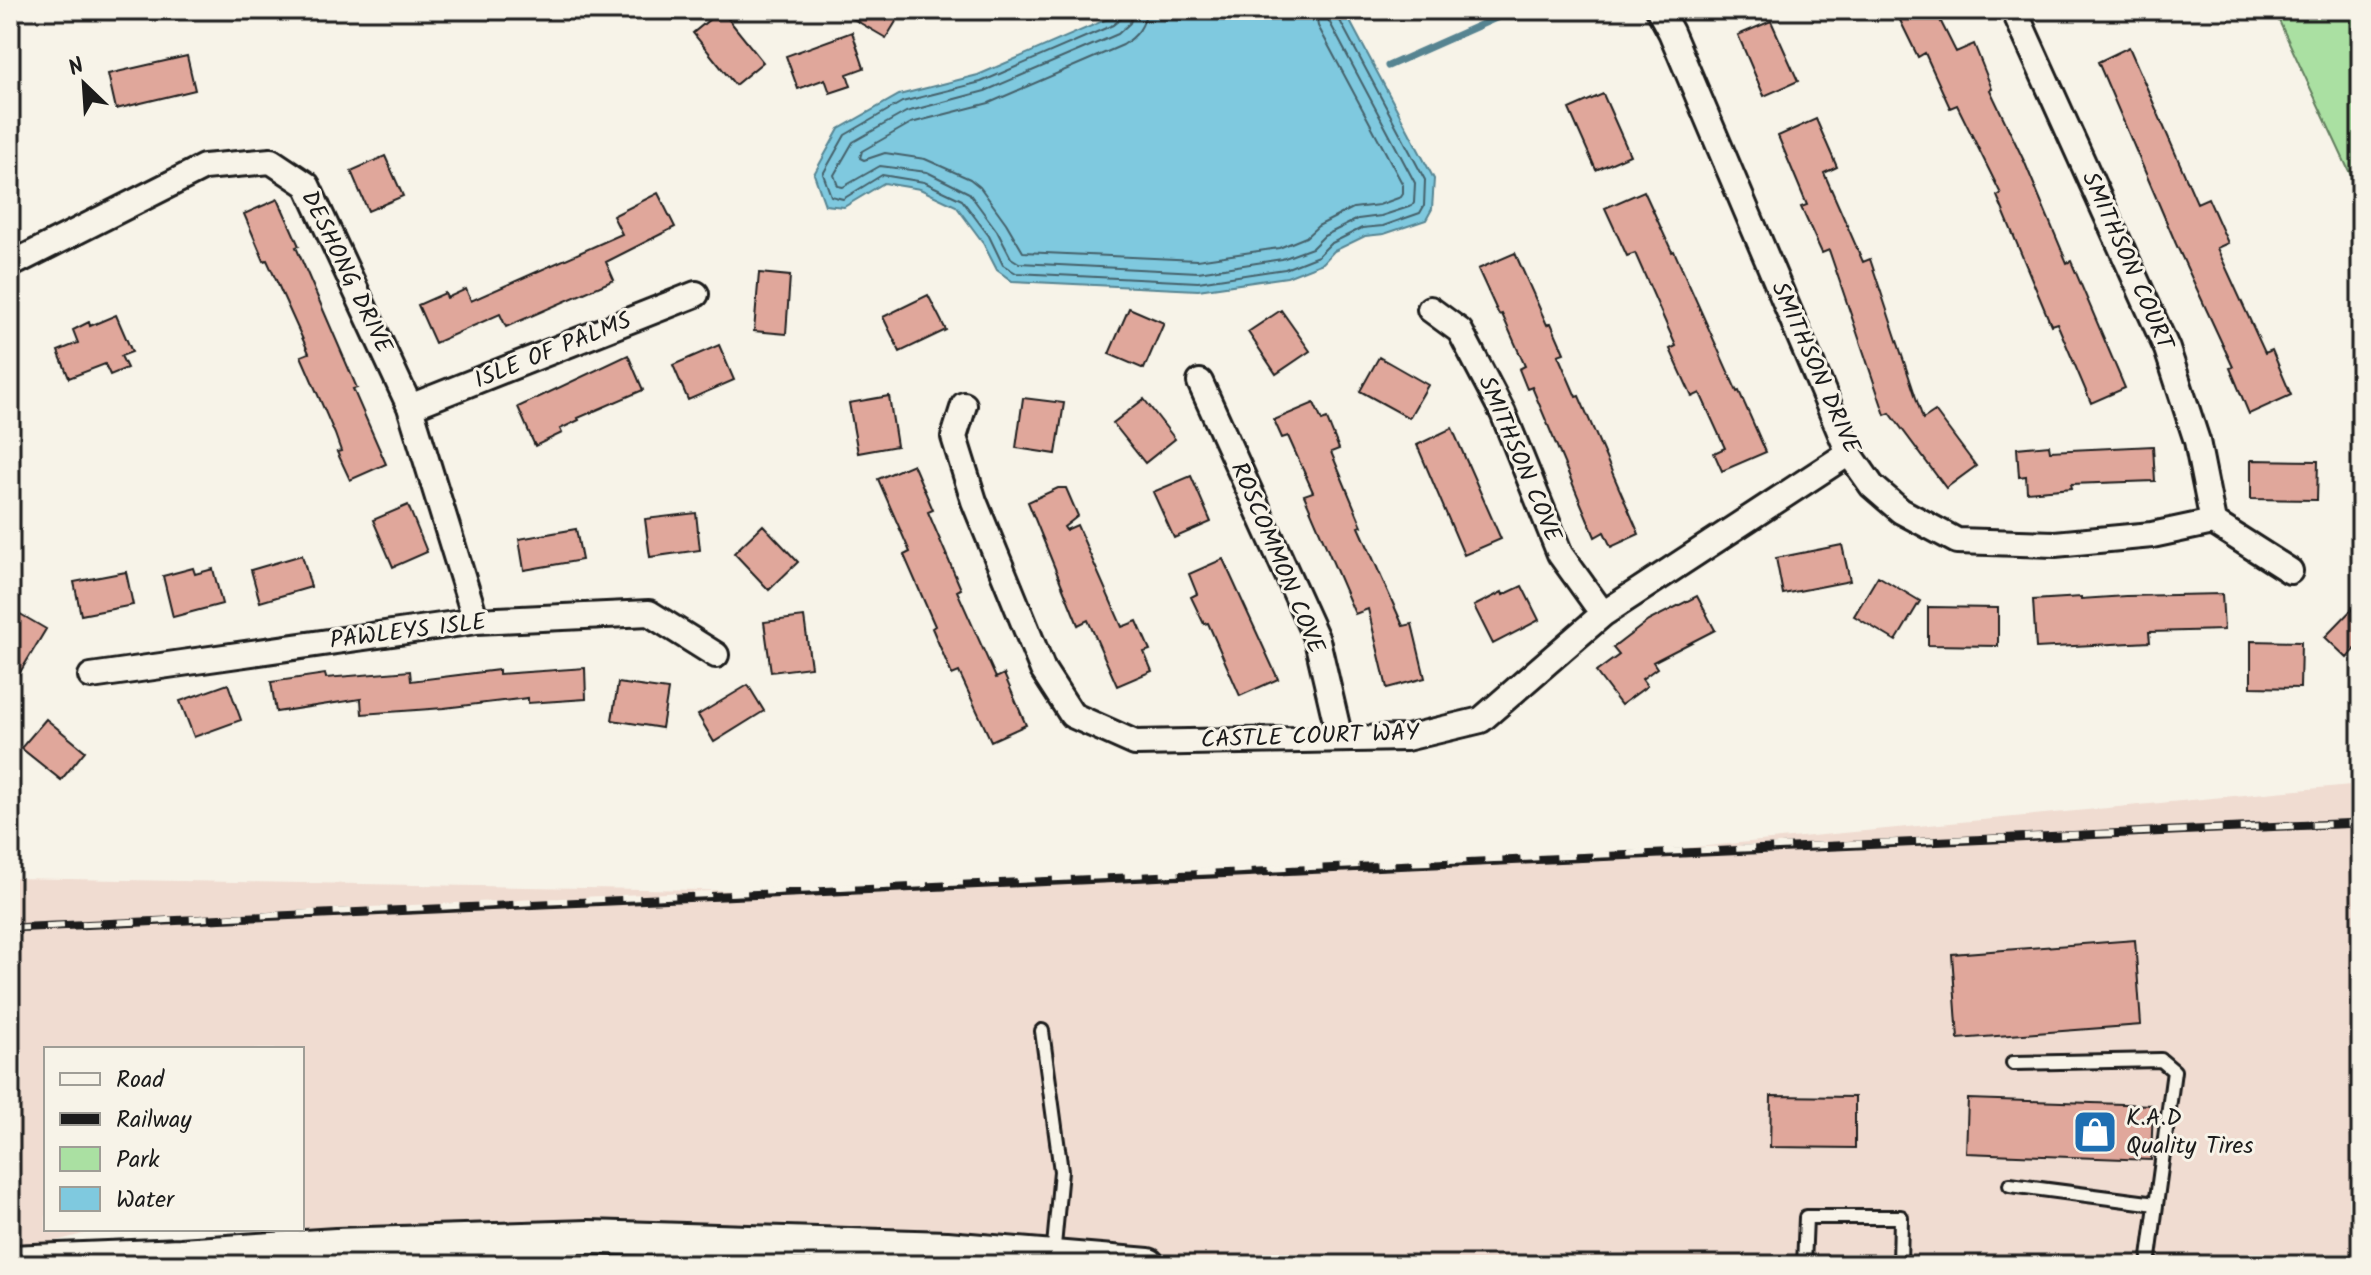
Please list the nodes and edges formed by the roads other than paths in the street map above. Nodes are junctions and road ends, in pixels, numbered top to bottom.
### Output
1 (1659, 10) edge
2 (2014, 10) edge
3 (10, 265) edge
4 (696, 294) dead end
5 (1430, 309) dead end
6 (1200, 382) dead end
7 (964, 405) dead end
8 (410, 407) junction
9 (1849, 453) junction
10 (2213, 522) junction
11 (2290, 571) dead end
12 (1603, 614) junction
13 (476, 621) junction
14 (716, 655) dead end
15 (91, 676) dead end
16 (1340, 739) junction
17 (1042, 1031) dead end
18 (2013, 1063) dead end
19 (2010, 1185) dead end
20 (2156, 1204) junction
21 (946, 1256) edge
22 (1053, 1257) junction
23 (10, 1262) edge
24 (1148, 1265) edge
25 (1804, 1265) edge
26 (1900, 1265) edge
27 (2148, 1265) edge

1 - 9 street, SMITHSON DRIVE
2 - 10 street, SMITHSON COURT
3 - 8 street, DESHONG DRIVE
4 - 8 street, ISLE OF PALMS
5 - 12 street, SMITHSON COVE
6 - 16 street, ROSCOMMON COVE
7 - 16 street, CASTLE COURT WAY
8 - 13 street, DESHONG DRIVE
9 - 10 street, SMITHSON DRIVE
9 - 12 street, CASTLE COURT WAY
10 - 11 street
12 - 16 street, CASTLE COURT WAY
13 - 14 street, PAWLEYS ISLE
13 - 15 street, PAWLEYS ISLE
17 - 22 lane
18 - 20 lane
19 - 20 lane
20 - 27 lane
21 - 22 main road
21 - 23 main road
22 - 24 main road
25 - 26 lane

